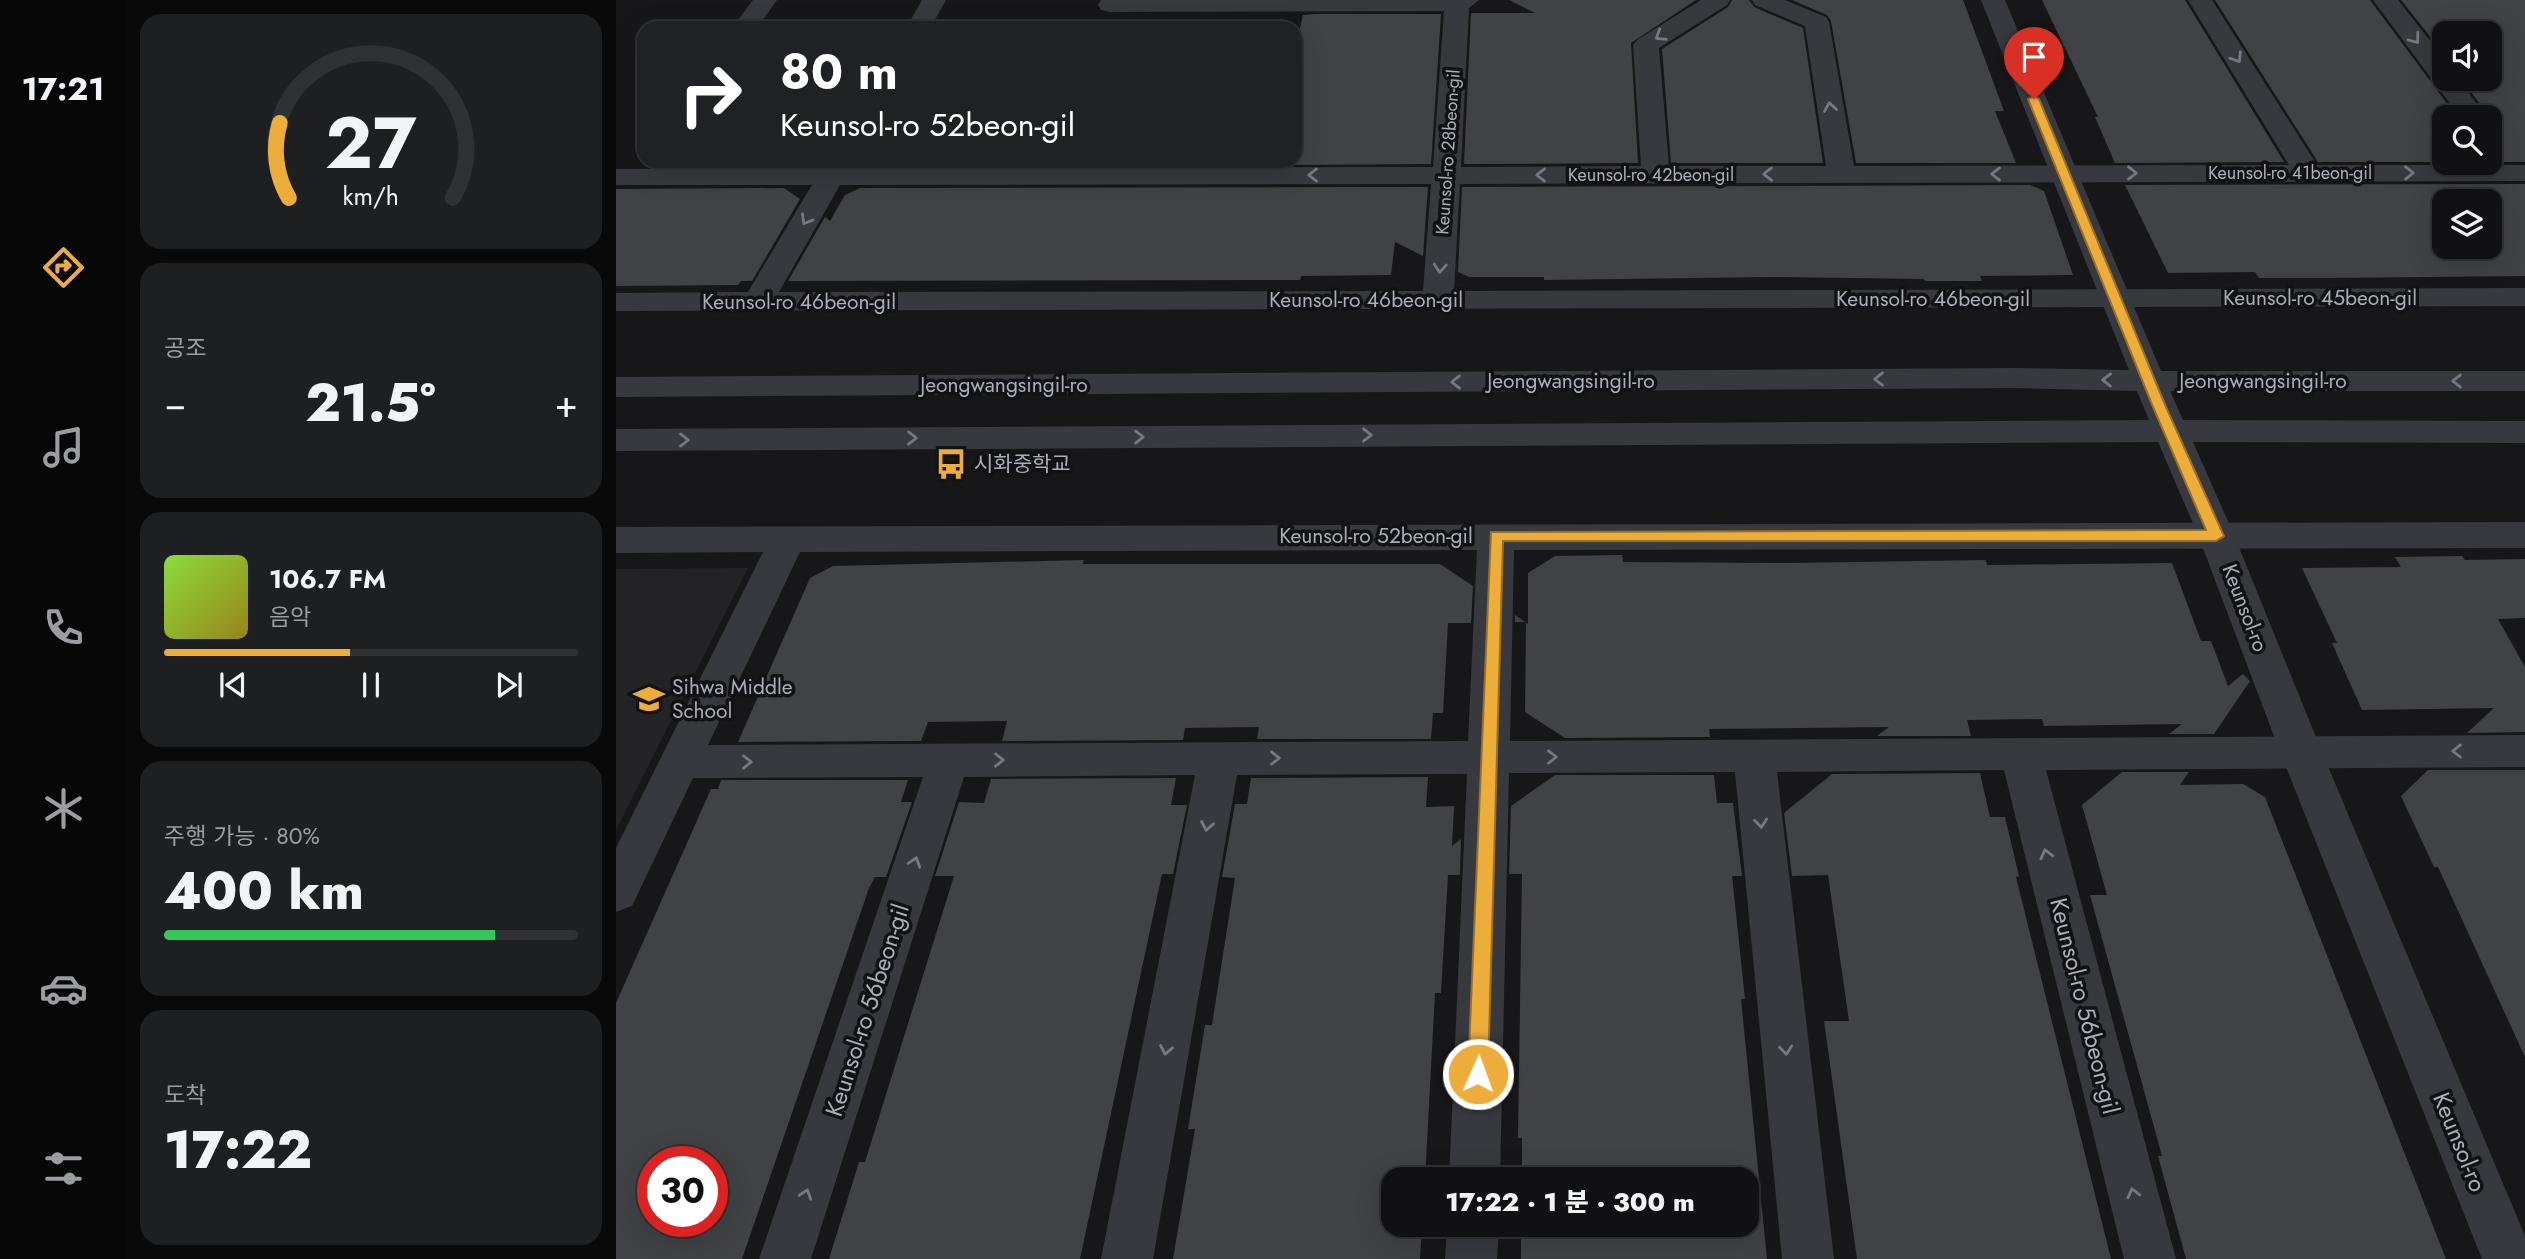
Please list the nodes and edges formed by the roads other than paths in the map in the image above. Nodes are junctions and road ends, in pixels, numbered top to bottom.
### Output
1 (765, 0) edge
2 (934, 0) edge
3 (1718, 0) edge
4 (1764, 0) edge
5 (1993, 0) edge
6 (2200, 0) edge
7 (2385, 0) edge
8 (1111, 2) edge
9 (1462, 2) edge
10 (1284, 16) edge
11 (749, 21) edge
12 (922, 21) edge
13 (1103, 21) edge
14 (2432, 62) edge
15 (2454, 91) edge
16 (2465, 105) edge
17 (2502, 152) edge
18 (1241, 168) edge
19 (836, 169) edge
20 (1040, 169) edge
21 (632, 172) edge
22 (2064, 173) junction
23 (2308, 173) junction
24 (2521, 173) edge
25 (1656, 174) junction
26 (1841, 174) junction
27 (1446, 175) junction
28 (2525, 297) edge
29 (2115, 299) junction
30 (1438, 300) junction
31 (616, 302) edge
32 (758, 302) junction
33 (2149, 381) junction
34 (2525, 381) edge
35 (616, 387) edge
36 (2170, 431) junction
37 (2525, 432) edge
38 (616, 440) edge
39 (2525, 535) edge
40 (1496, 536) junction
41 (2216, 536) junction
42 (788, 538) junction
43 (616, 540) edge
44 (2525, 751) edge
45 (2301, 752) junction
46 (2021, 754) junction
47 (1754, 755) junction
48 (1490, 757) junction
49 (1219, 759) junction
50 (949, 760) junction
51 (679, 762) junction
52 (616, 893) edge
53 (1474, 1167) edge
54 (1472, 1237) edge
55 (785, 1259) edge
56 (1127, 1259) edge
57 (1471, 1259) edge
58 (1808, 1259) edge
59 (2150, 1259) edge
60 (2508, 1259) edge

1 - 11 street
2 - 12 street
3 -> 25 street
26 -> 4 street
5 - 22 street, Keunsol-ro
6 -> 23 street
7 -> 14 street
8 - 10 street, Keunsol-ro 28beon-gil
8 - 13 street
9 - 10 street, Keunsol-ro 28beon-gil
9 - 27 street, Keunsol-ro 28beon-gil
15 - 16 street
17 - 24 street, Keunsol-ro 41beon-gil
18 - 20 street, Keunsol-ro 42beon-gil
27 -> 18 street, Keunsol-ro 42beon-gil
19 - 20 street, Keunsol-ro 42beon-gil
19 - 21 street, Keunsol-ro 42beon-gil
19 -> 32 street
22 -> 23 street, Keunsol-ro 41beon-gil
22 -> 26 street, Keunsol-ro 42beon-gil
22 - 29 street, Keunsol-ro
23 -> 24 street, Keunsol-ro 41beon-gil
26 -> 25 street, Keunsol-ro 42beon-gil
25 -> 27 street, Keunsol-ro 42beon-gil
27 -> 30 street, Keunsol-ro 28beon-gil
28 - 29 street, Keunsol-ro 45beon-gil
29 - 30 street, Keunsol-ro 46beon-gil
29 - 33 street, Keunsol-ro
30 - 32 street, Keunsol-ro 46beon-gil
31 - 32 street, Keunsol-ro 46beon-gil
34 -> 33 street, Jeongwangsingil-ro
33 -> 35 street, Jeongwangsingil-ro
33 - 36 street, Keunsol-ro
36 - 37 street
38 -> 36 street
36 - 41 street, Keunsol-ro
39 - 41 street, Keunsol-ro 52beon-gil
40 - 41 street, Keunsol-ro 52beon-gil
40 - 42 street, Keunsol-ro 52beon-gil
40 - 48 street
41 - 45 street, Keunsol-ro
42 - 43 street, Keunsol-ro 52beon-gil
42 - 51 street
44 -> 45 street
45 - 46 street
45 - 60 street, Keunsol-ro
46 - 47 street
59 -> 46 street, Keunsol-ro 56beon-gil
48 -> 47 street
47 -> 58 street
49 -> 48 street
48 - 53 street
50 -> 49 street
49 -> 56 street
51 -> 50 street
55 -> 50 street, Keunsol-ro 56beon-gil
51 - 52 street
54 - 57 street

